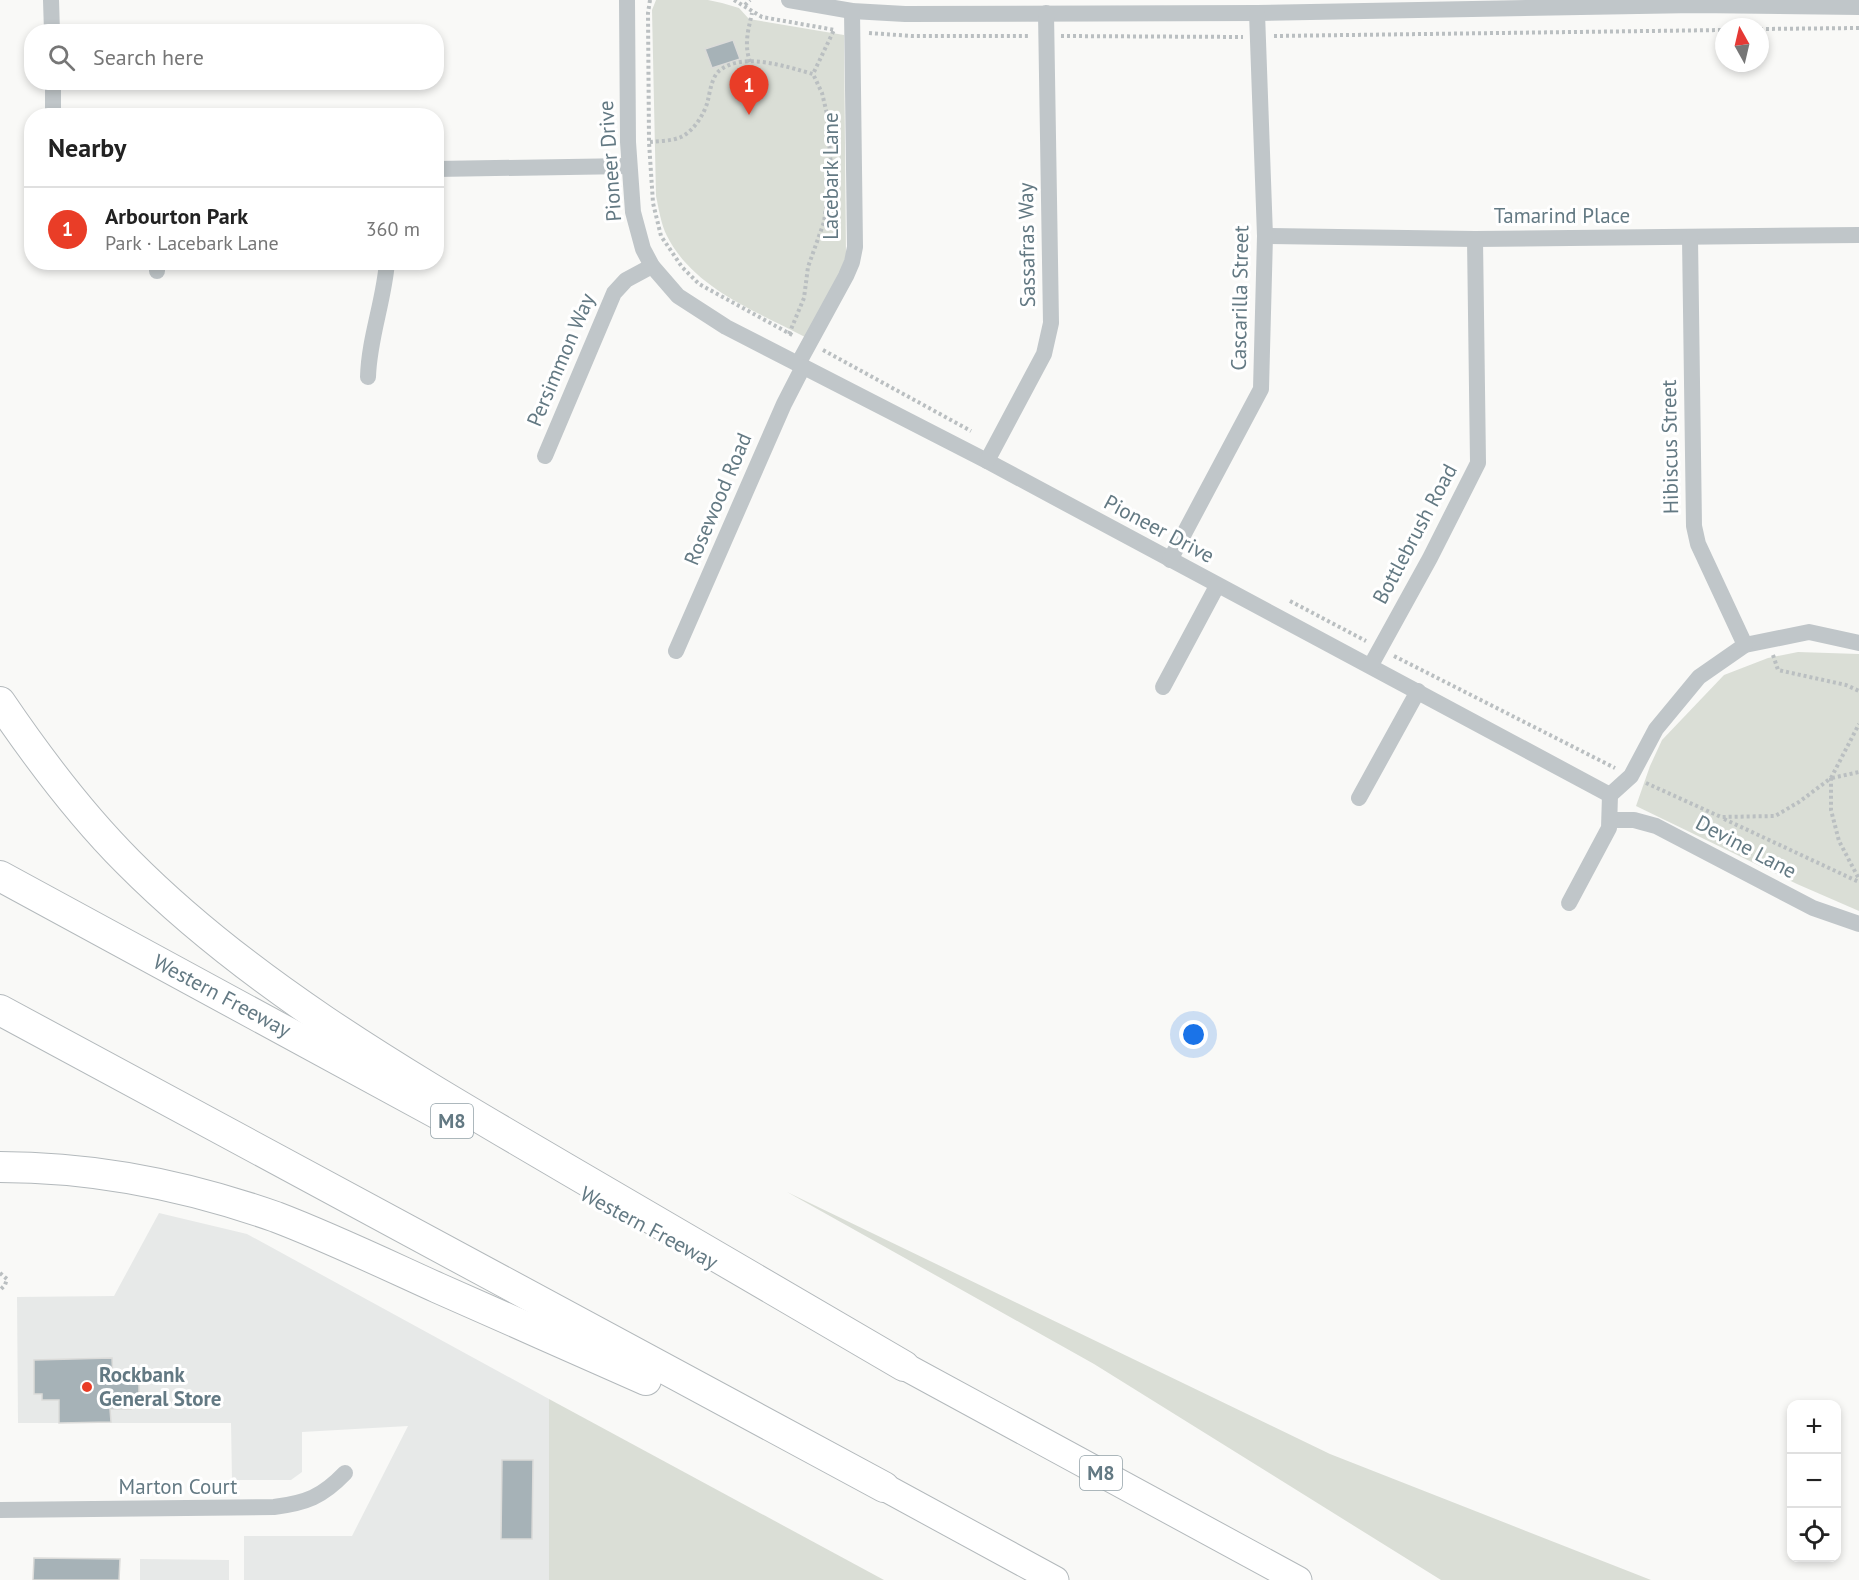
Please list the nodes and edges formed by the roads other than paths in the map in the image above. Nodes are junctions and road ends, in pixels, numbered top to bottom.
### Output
1 (51, 0) edge
2 (627, 0) edge
3 (789, 0) edge
4 (1695, 3) edge
5 (1460, 5) edge
6 (1212, 6) edge
7 (986, 7) edge
8 (1859, 7) edge
9 (852, 11) junction
10 (1046, 13) junction
11 (1257, 13) junction
12 (52, 24) edge
13 (52, 90) edge
14 (53, 108) edge
15 (629, 166) junction
16 (444, 169) edge
17 (1859, 235) edge
18 (1265, 236) junction
19 (1689, 238) junction
20 (1475, 239) junction
21 (652, 266) junction
22 (386, 270) edge
23 (800, 365) junction
24 (368, 377) dead end
25 (545, 456) dead end
26 (987, 461) junction
27 (1170, 560) junction
28 (1217, 586) junction
29 (1859, 643) edge
30 (1745, 645) junction
31 (676, 651) dead end
32 (1371, 665) junction
33 (1162, 687) dead end
34 (1418, 691) junction
35 (0, 702) edge
36 (1610, 795) junction
37 (1359, 798) dead end
38 (1610, 820) junction
39 (0, 876) edge
40 (1569, 903) dead end
41 (1859, 924) edge
42 (0, 1010) edge
43 (0, 1167) edge
44 (904, 1366) junction
45 (345, 1473) dead end
46 (884, 1487) junction
47 (0, 1510) edge
48 (1055, 1580) edge
49 (1298, 1580) edge

1 - 12 street
2 - 15 street, Pioneer Drive
3 - 9 street
4 - 5 street
4 - 8 street
5 - 11 street
6 - 10 street
6 - 11 street
7 - 9 street
7 - 10 street
9 - 23 street, Lacebark Lane
10 - 26 street, Sassafras Way
11 - 18 street, Cascarilla Street
13 - 14 street
15 - 16 street
15 - 21 street, Pioneer Drive
17 - 19 street, Tamarind Place
18 - 20 street, Tamarind Place
18 - 27 street, Cascarilla Street
19 - 20 street, Tamarind Place
19 - 30 street, Hibiscus Street
20 - 32 street, Bottlebrush Road
21 - 23 street, Pioneer Drive
21 - 25 street, Persimmon Way
22 - 24 street
23 - 26 street, Pioneer Drive
23 - 31 street, Rosewood Road
26 - 27 street, Pioneer Drive
27 - 28 street, Pioneer Drive
28 - 32 street, Pioneer Drive
28 - 33 street
29 - 30 street
30 - 36 street
32 - 34 street, Pioneer Drive
34 - 36 street, Pioneer Drive
34 - 37 street
35 - 44 highway
36 - 38 street
38 - 40 street
38 - 41 street, Devine Lane
39 - 44 highway, Western Freeway / M8
42 - 46 highway
43 - 46 highway
44 - 49 highway, Western Freeway / M8
45 - 47 street, Marton Court
46 - 48 highway

